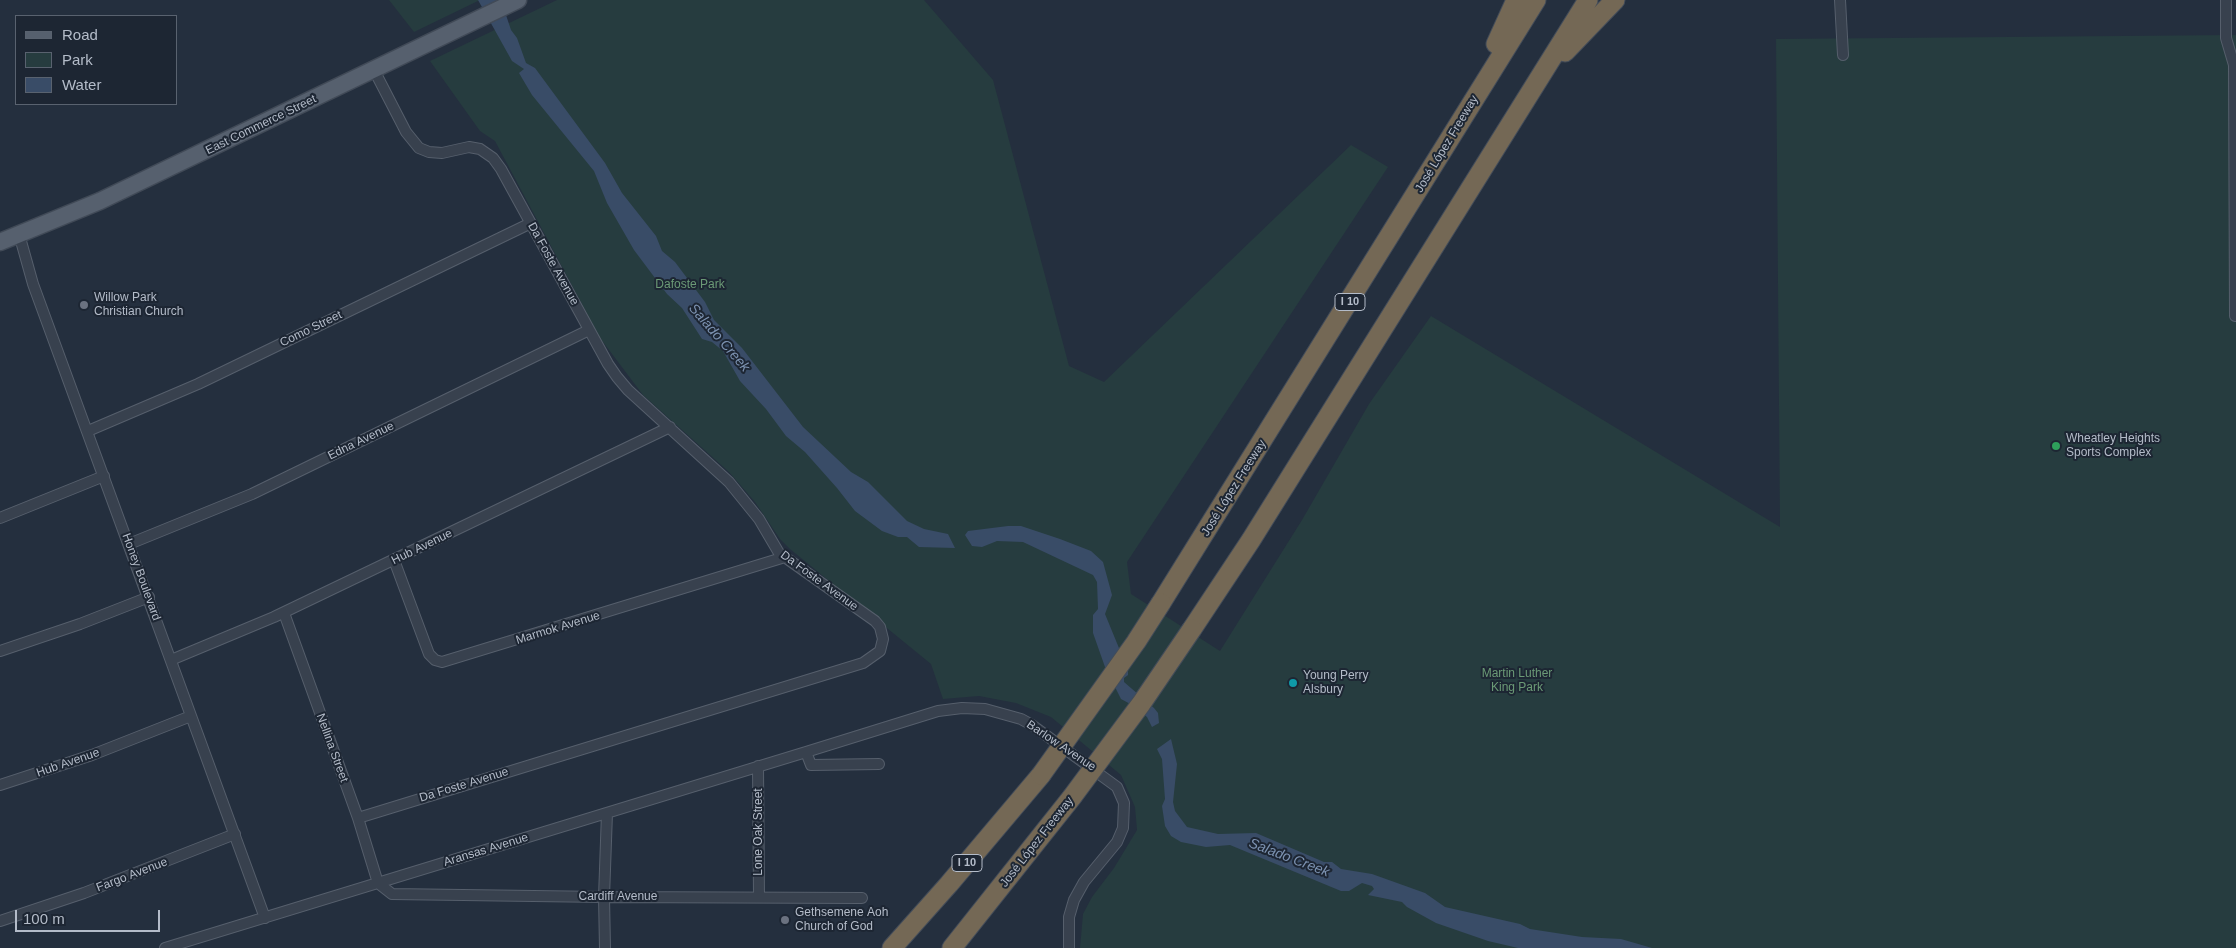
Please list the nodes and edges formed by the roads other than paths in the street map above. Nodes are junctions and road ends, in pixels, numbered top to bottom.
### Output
1 (518, 0) edge
2 (1516, 0) edge
3 (1536, 0) edge
4 (1588, 0) edge
5 (1615, 0) edge
6 (1840, 0) edge
7 (2226, 0) edge
8 (1843, 55) dead end
9 (2235, 63) edge
10 (374, 70) junction
11 (1540, 78) junction
12 (1467, 111) junction
13 (531, 223) junction
14 (19, 234) junction
15 (0, 242) edge
16 (2235, 316) edge
17 (589, 330) junction
18 (670, 428) junction
19 (88, 430) junction
20 (104, 476) junction
21 (0, 518) edge
22 (129, 544) junction
23 (785, 557) junction
24 (394, 560) junction
25 (149, 597) junction
26 (284, 613) junction
27 (0, 651) edge
28 (172, 660) junction
29 (191, 716) junction
30 (806, 752) junction
31 (879, 764) dead end
32 (758, 766) junction
33 (0, 785) edge
34 (607, 813) junction
35 (358, 818) junction
36 (235, 834) junction
37 (378, 883) junction
38 (759, 897) junction
39 (604, 898) junction
40 (862, 898) dead end
41 (265, 918) junction
42 (0, 920) edge
43 (166, 948) edge
44 (605, 948) edge
45 (892, 948) edge
46 (952, 948) edge
47 (1069, 948) edge

1 - 10 main road, East Commerce Street
2 - 12 highway
3 - 12 highway, José López Freeway / I 10
4 - 11 highway, José López Freeway
5 - 11 highway
6 - 8 street
7 - 9 street
9 - 16 street
10 - 13 street, Da Foste Avenue
10 - 14 main road, East Commerce Street
11 - 46 highway, José López Freeway, bridge
12 - 45 highway, José López Freeway / I 10, bridge
13 - 17 street, Da Foste Avenue
13 - 19 street, Como Street
14 - 15 main road, East Commerce Street
14 - 19 street, Honey Boulevard
17 - 18 street, Da Foste Avenue
17 - 22 street, Edna Avenue
18 - 23 street, Da Foste Avenue
18 - 24 street, Hub Avenue
19 - 20 street, Honey Boulevard
20 - 21 street
20 - 22 street, Honey Boulevard
22 - 25 street, Honey Boulevard
23 - 24 street, Marmok Avenue
23 - 35 street, Da Foste Avenue
24 - 26 street, Hub Avenue
25 - 27 street
25 - 28 street, Honey Boulevard
26 - 28 street, Hub Avenue
26 - 35 street, Nellina Street
28 - 29 street, Honey Boulevard
29 - 33 street, Hub Avenue
29 - 36 street, Honey Boulevard
30 - 31 street
30 - 32 street, Aransas Avenue
30 - 47 street, Barlow Avenue
32 - 34 street, Aransas Avenue
32 - 38 street, Lone Oak Street
34 - 37 street, Aransas Avenue
34 - 39 street
35 - 37 street, Nellina Street
36 - 41 street, Honey Boulevard
36 - 42 street, Fargo Avenue
37 - 39 street, Cardiff Avenue
37 - 41 street, Aransas Avenue
38 - 39 street, Cardiff Avenue
38 - 40 street, Cardiff Avenue
39 - 44 street
41 - 43 street, Aransas Avenue

